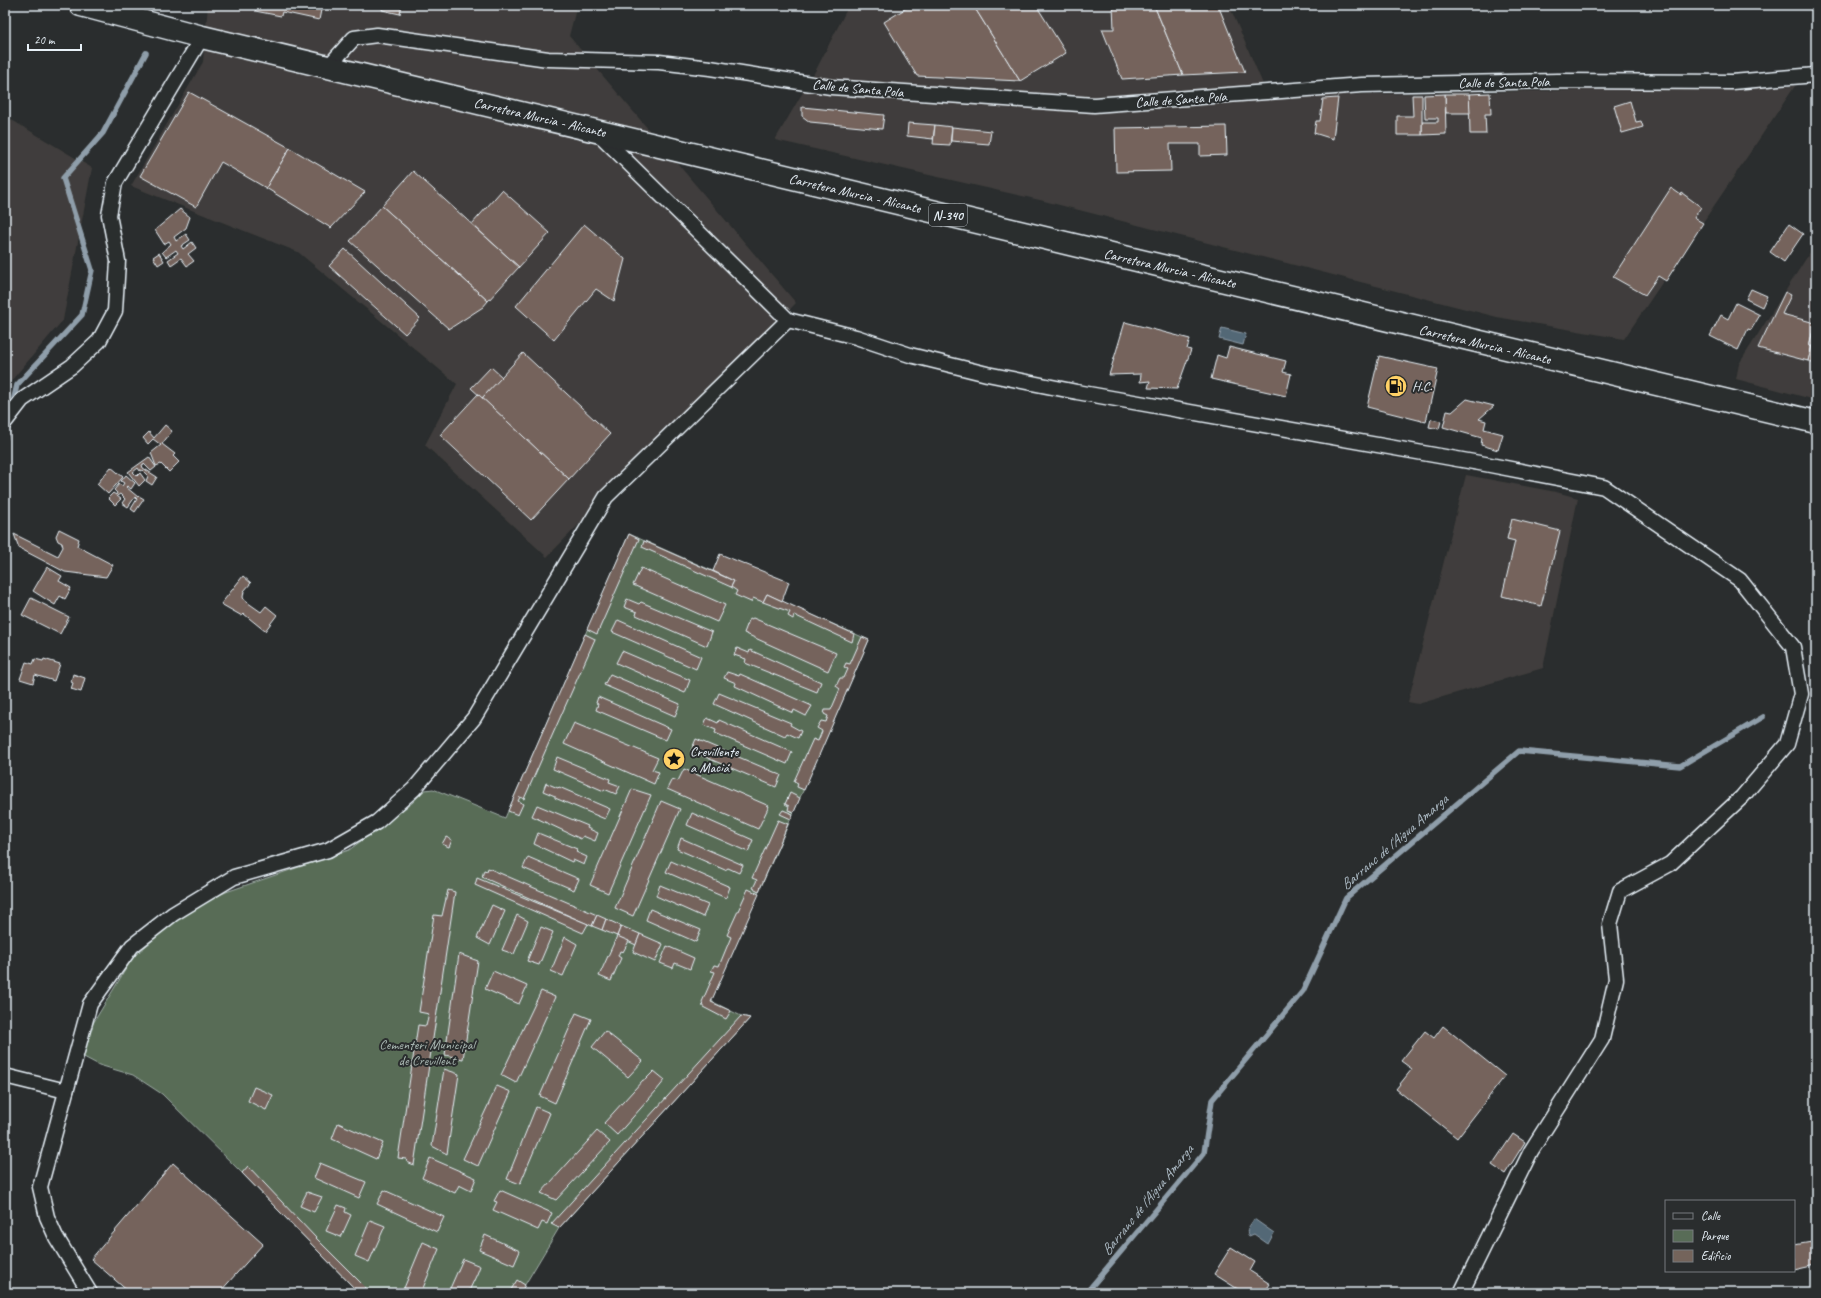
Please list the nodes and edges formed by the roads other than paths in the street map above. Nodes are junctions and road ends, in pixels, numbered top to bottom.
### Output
1 (81, 5) edge
2 (202, 36) junction
3 (328, 67) junction
4 (1816, 75) edge
5 (597, 131) junction
6 (788, 320) junction
7 (5, 422) edge
8 (1816, 422) edge
9 (5, 1076) edge
10 (66, 1091) junction
11 (90, 1293) edge
12 (1461, 1293) edge

1 - 2 highway, Carretera Murcia - Alicante / N-340
2 - 3 highway, Carretera Murcia - Alicante / N-340
2 - 7 street
3 - 4 street, Calle de Santa Pola
3 - 5 highway, Carretera Murcia - Alicante / N-340
5 - 6 street
5 - 8 highway, Carretera Murcia - Alicante / N-340
6 - 10 street
6 - 12 street
9 - 10 street
10 - 11 street

